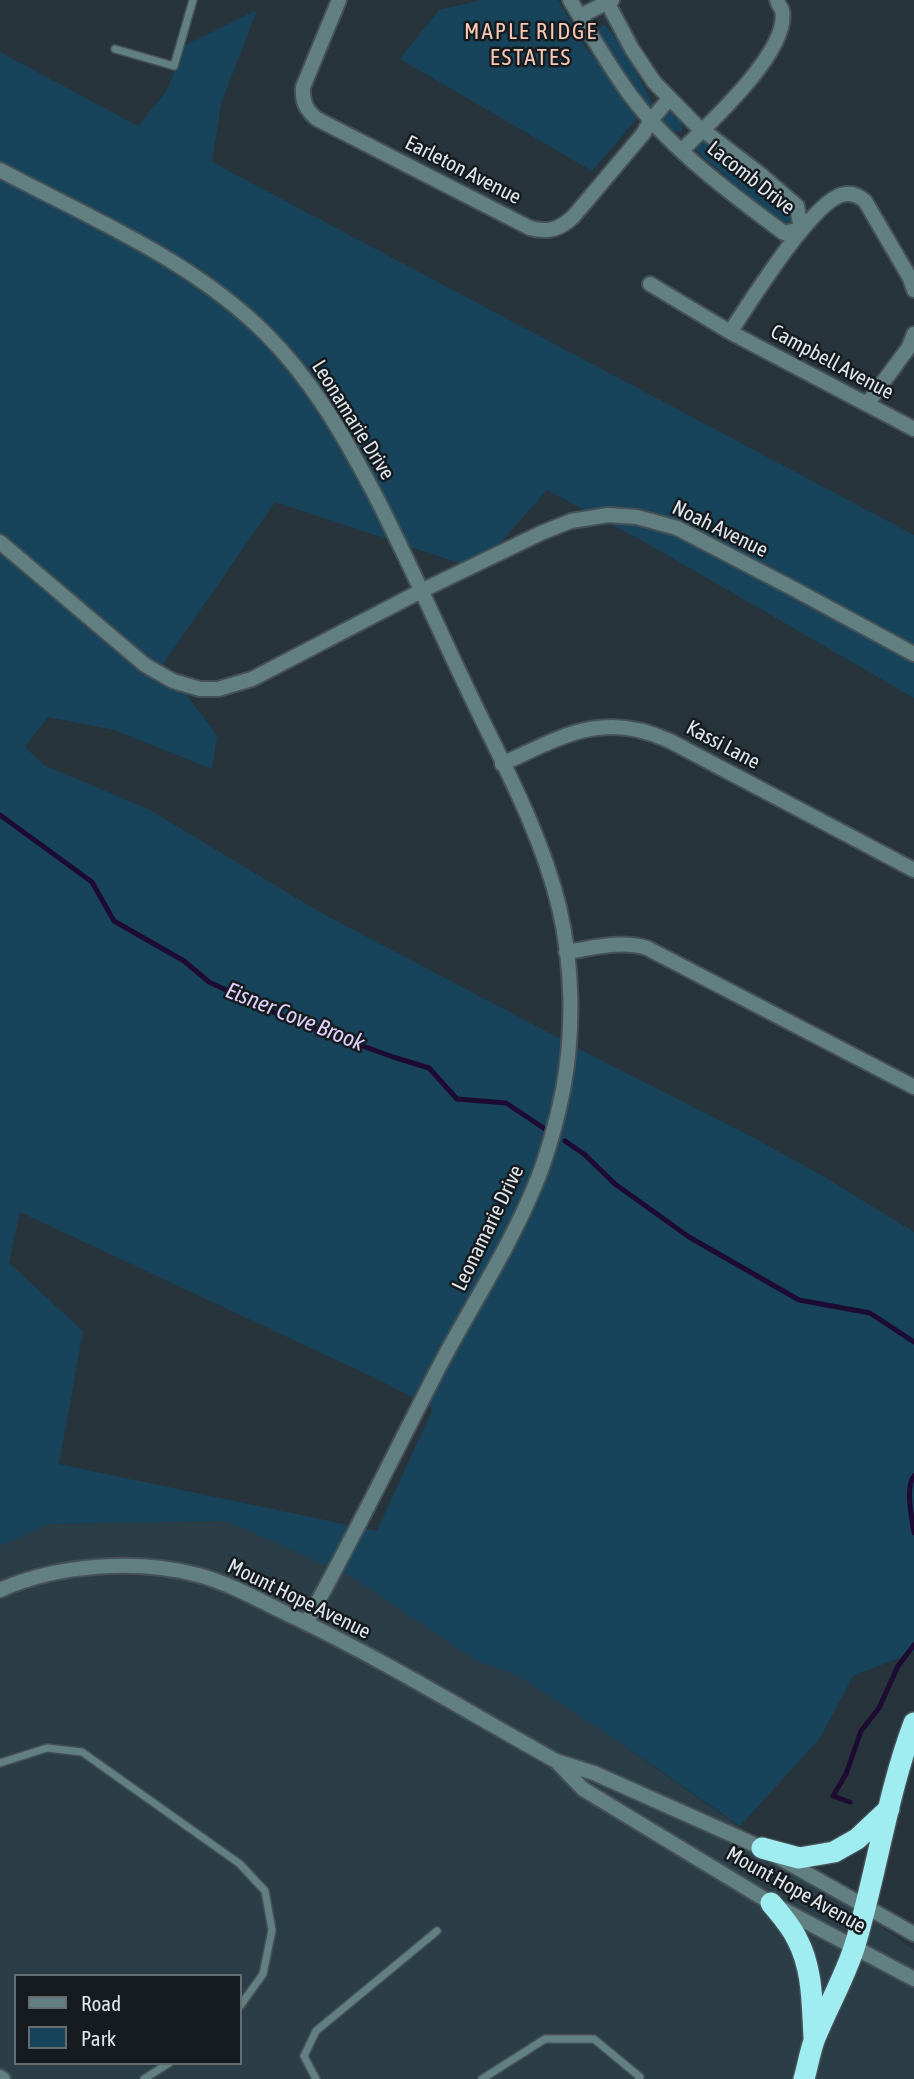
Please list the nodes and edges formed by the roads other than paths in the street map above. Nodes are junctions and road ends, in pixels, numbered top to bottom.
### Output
1 (193, 0) edge
2 (339, 0) edge
3 (570, 0) edge
4 (776, 0) edge
5 (608, 1) edge
6 (580, 16) junction
7 (115, 49) dead end
8 (669, 99) junction
9 (651, 120) junction
10 (703, 130) junction
11 (682, 150) junction
12 (0, 170) edge
13 (801, 229) junction
14 (650, 284) dead end
15 (914, 290) edge
16 (730, 332) junction
17 (914, 334) edge
18 (867, 404) junction
19 (914, 429) edge
20 (0, 542) edge
21 (421, 591) junction
22 (914, 654) edge
23 (502, 764) junction
24 (914, 870) edge
25 (566, 953) junction
26 (914, 1087) edge
27 (0, 1590) edge
28 (306, 1623) junction
29 (914, 1723) edge
30 (556, 1761) junction
31 (0, 1763) edge
32 (889, 1809) junction
33 (762, 1848) junction
34 (771, 1903) junction
35 (866, 1906) junction
36 (438, 1931) dead end
37 (914, 1934) edge
38 (854, 1947) junction
39 (914, 1979) edge
40 (242, 2003) edge
41 (814, 2040) junction
42 (166, 2065) edge
43 (144, 2079) edge
44 (316, 2079) edge
45 (482, 2079) edge
46 (639, 2079) edge
47 (804, 2079) edge

1 - 7 lane
2 - 9 street, Earleton Avenue
3 - 6 street, Lacomb Drive
4 - 10 street
5 - 6 street
5 - 8 street, Lacomb Drive
6 - 9 street, Lacomb Drive
8 - 9 street, Earleton Avenue
8 - 10 street, Lacomb Drive
9 - 11 street, Lacomb Drive
10 - 11 street
10 - 13 street, Lacomb Drive
11 - 13 street, Lacomb Drive
12 - 21 street, Leonamarie Drive
13 - 15 street
13 - 16 street
14 - 16 street, Campbell Avenue
16 - 18 street, Campbell Avenue
17 - 18 street
18 - 19 street, Campbell Avenue
20 - 21 street
21 - 22 street, Noah Avenue
21 - 23 street, Leonamarie Drive
23 - 24 street, Kassi Lane
23 - 25 street, Leonamarie Drive
25 - 26 street
25 - 28 street, Leonamarie Drive
27 - 28 street, Mount Hope Avenue
28 - 30 street, Mount Hope Avenue
29 - 32 highway
30 - 33 street, Mount Hope Avenue
30 - 34 street, Mount Hope Avenue
31 - 40 lane
32 - 33 highway
32 - 35 highway
33 - 35 street, Mount Hope Avenue
34 - 38 street, Mount Hope Avenue
34 - 41 highway
35 - 37 street, Mount Hope Avenue
35 - 38 highway
36 - 44 lane
38 - 39 street, Mount Hope Avenue
38 - 41 highway
41 - 47 highway
42 - 43 lane
45 - 46 lane

